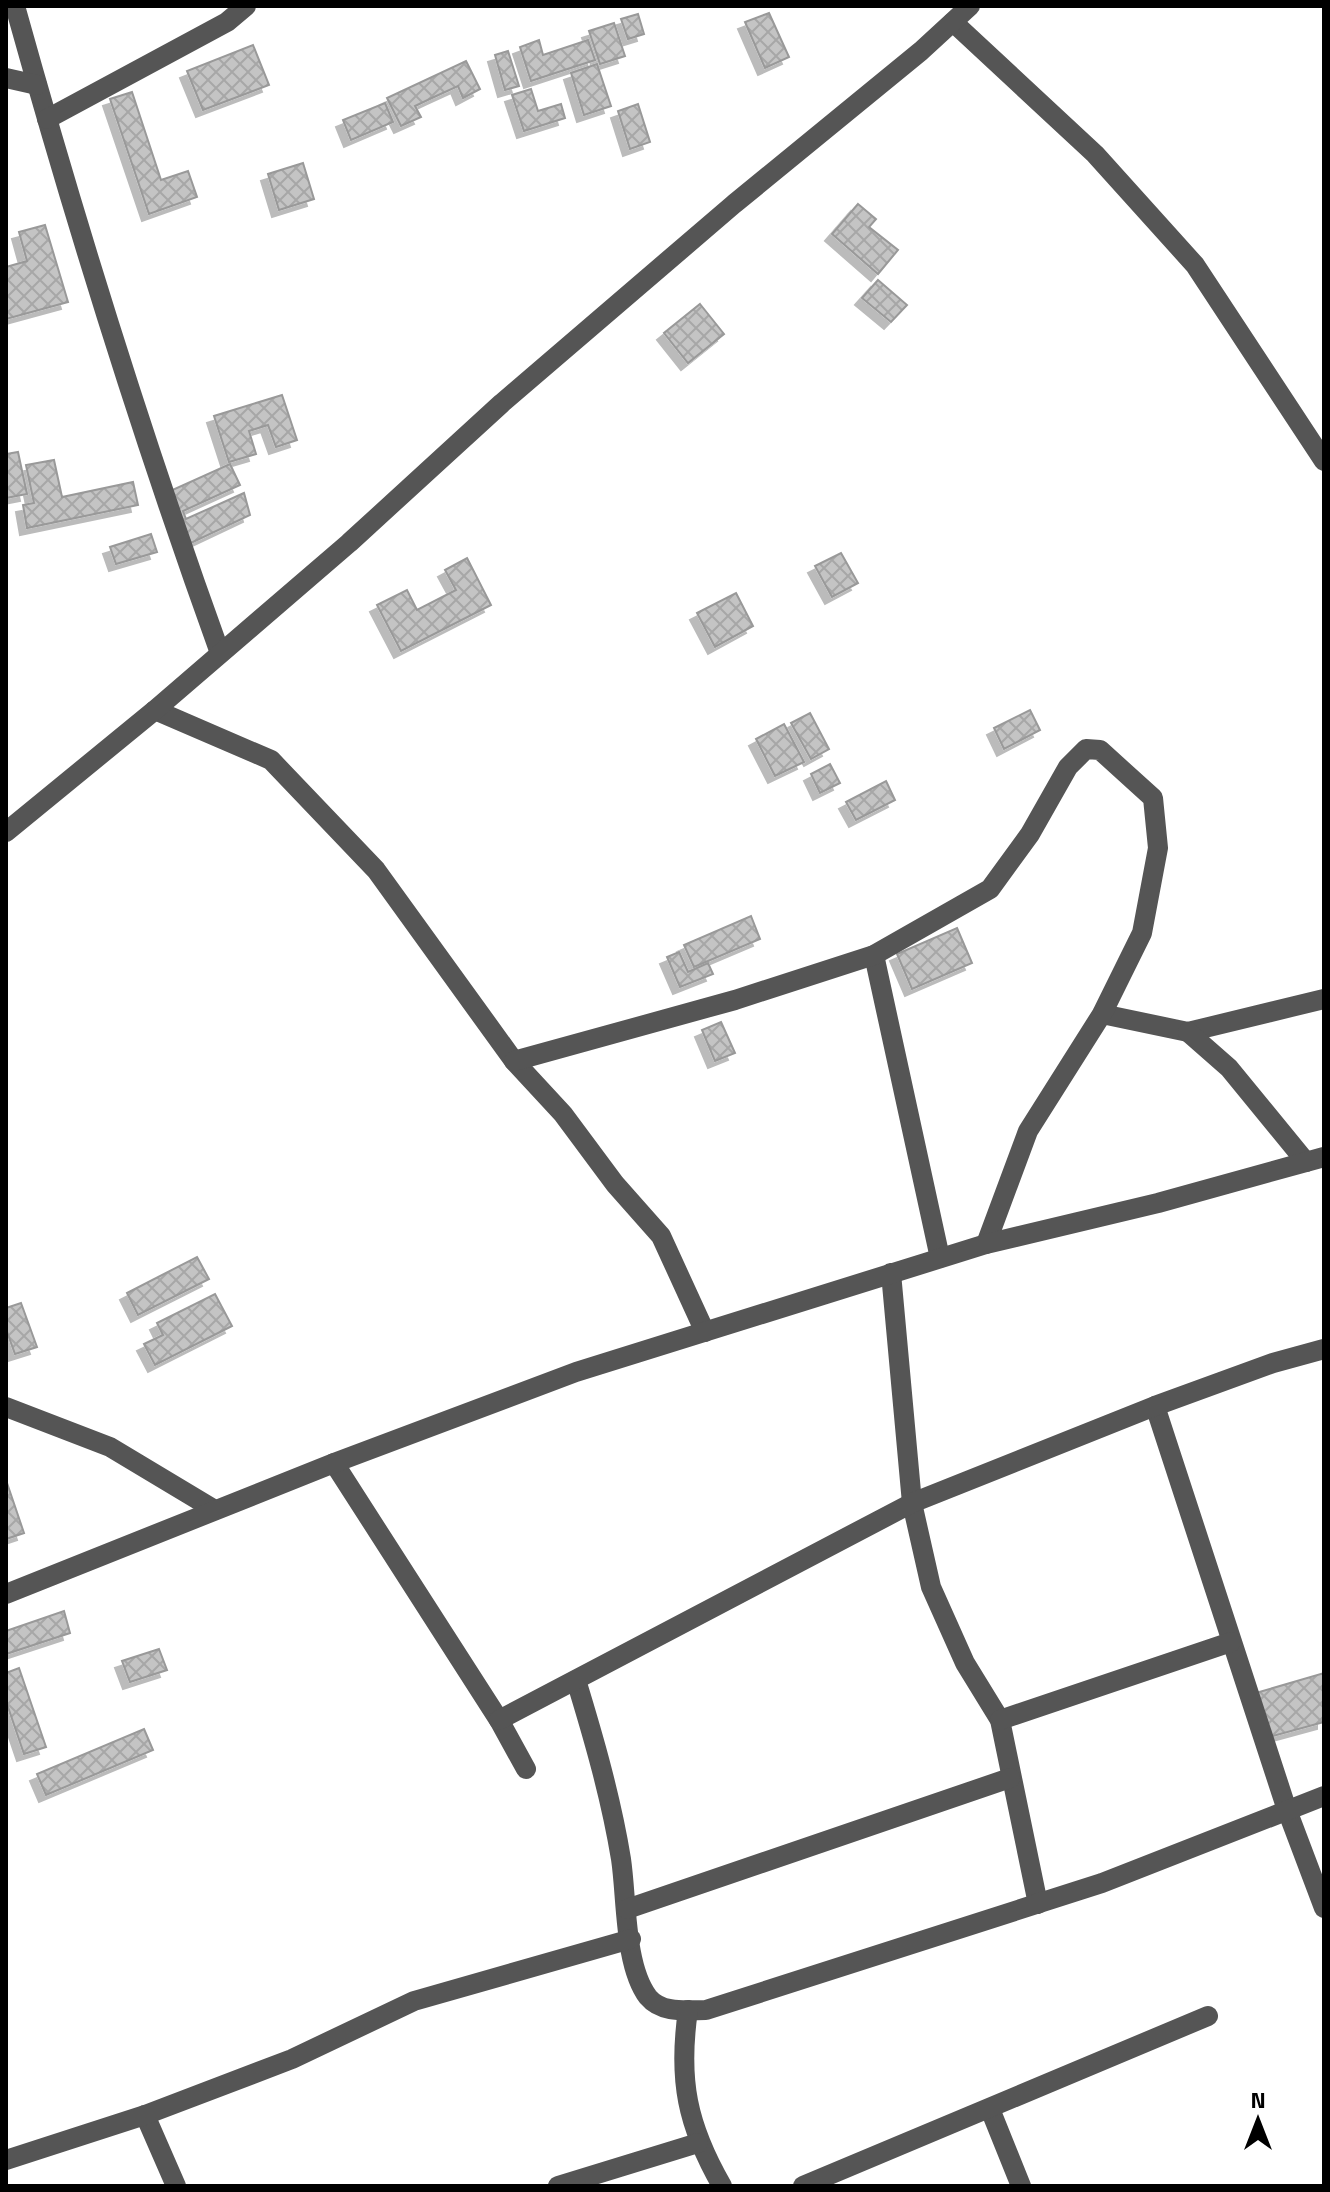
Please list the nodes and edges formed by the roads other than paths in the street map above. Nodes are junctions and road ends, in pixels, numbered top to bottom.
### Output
1 (15, 6) edge
2 (246, 6) edge
3 (970, 6) edge
4 (953, 22) junction
5 (6, 78) edge
6 (37, 85) junction
7 (47, 119) junction
8 (1324, 461) edge
9 (220, 653) junction
10 (155, 710) junction
11 (6, 832) edge
12 (874, 955) junction
13 (1324, 999) edge
14 (1102, 1014) junction
15 (1188, 1032) junction
16 (514, 1061) junction
17 (1315, 1160) edge
18 (986, 1244) junction
19 (940, 1258) junction
20 (891, 1273) junction
21 (705, 1332) junction
22 (1324, 1349) edge
23 (1155, 1406) junction
24 (6, 1407) edge
25 (334, 1463) junction
26 (912, 1503) junction
27 (215, 1510) junction
28 (6, 1594) edge
29 (1231, 1642) junction
30 (576, 1680) junction
31 (499, 1720) junction
32 (1000, 1720) junction
33 (526, 1769) dead end
34 (1010, 1778) junction
35 (1324, 1796) edge
36 (1287, 1810) junction
37 (1038, 1904) junction
38 (1324, 1908) edge
39 (627, 1909) junction
40 (631, 1939) junction
41 (688, 2010) junction
42 (1208, 2016) dead end
43 (990, 2109) junction
44 (145, 2115) junction
45 (698, 2143) junction
46 (6, 2160) edge
47 (176, 2186) edge
48 (558, 2186) edge
49 (722, 2186) edge
50 (803, 2186) edge
51 (1021, 2186) edge

1 - 6 street
2 - 7 street
3 - 4 street
4 - 8 street
4 - 9 street
5 - 6 street
6 - 7 street
7 - 9 street
9 - 10 street
10 - 11 street
10 - 16 street
12 - 14 street
12 - 16 street
12 - 19 street
13 - 15 street
14 - 15 street
14 - 18 street
15 - 17 street
16 - 21 street
17 - 18 street
18 - 19 street
19 - 20 street
20 - 21 street
20 - 26 street
21 - 25 street
22 - 23 street
23 - 26 street
23 - 29 street
24 - 27 street
25 - 27 street
25 - 31 street
26 - 30 street
26 - 32 street
27 - 28 street
29 - 32 street
29 - 36 street
30 - 31 street
30 - 39 street
31 - 33 street
32 - 34 street
34 - 37 street
34 - 39 street
35 - 36 street
36 - 37 street
36 - 38 street
37 - 41 street
39 - 40 street
40 - 41 street
40 - 44 street
41 - 45 street
42 - 43 street
43 - 50 street
43 - 51 street
44 - 46 street
44 - 47 street
45 - 48 street
45 - 49 street

